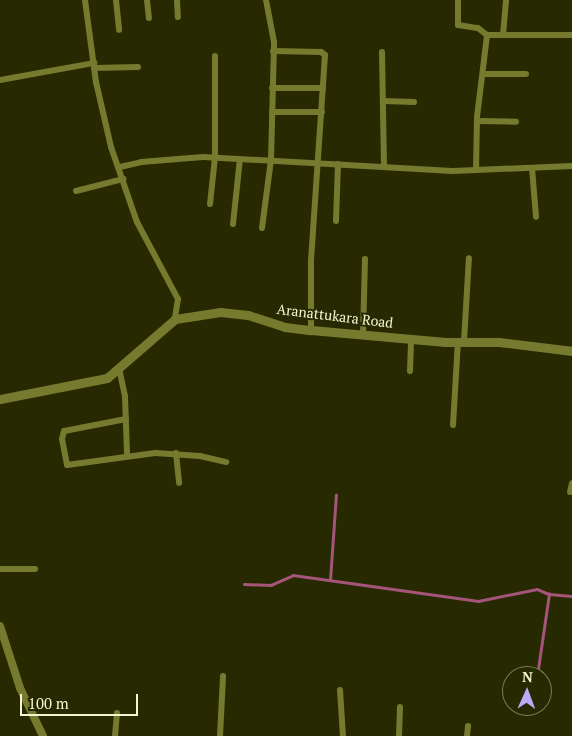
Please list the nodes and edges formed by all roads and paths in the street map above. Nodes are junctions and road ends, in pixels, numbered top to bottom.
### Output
1 (85, 0) edge
2 (116, 0) edge
3 (147, 0) edge
4 (177, 0) edge
5 (266, 0) edge
6 (458, 0) edge
7 (506, 0) edge
8 (178, 17) dead end
9 (149, 18) dead end
10 (119, 30) dead end
11 (487, 35) junction
12 (503, 35) junction
13 (572, 36) edge
14 (273, 51) junction
15 (382, 52) dead end
16 (215, 56) dead end
17 (94, 65) junction
18 (138, 67) dead end
19 (482, 74) junction
20 (526, 74) dead end
21 (0, 80) edge
22 (272, 88) junction
23 (323, 88) junction
24 (383, 101) junction
25 (414, 102) dead end
26 (272, 112) junction
27 (322, 112) junction
28 (477, 121) junction
29 (516, 122) dead end
30 (215, 157) junction
31 (240, 158) junction
32 (271, 160) junction
33 (320, 163) junction
34 (338, 164) junction
35 (384, 166) junction
36 (572, 166) edge
37 (120, 167) junction
38 (532, 168) junction
39 (476, 170) junction
40 (123, 179) junction
41 (76, 191) dead end
42 (210, 204) dead end
43 (536, 217) dead end
44 (336, 221) dead end
45 (233, 224) dead end
46 (262, 228) dead end
47 (365, 258) dead end
48 (469, 258) dead end
49 (175, 319) junction
50 (311, 330) junction
51 (363, 335) junction
52 (411, 339) junction
53 (461, 341) junction
54 (572, 351) edge
55 (119, 368) junction
56 (410, 371) dead end
57 (0, 399) edge
58 (126, 418) junction
59 (453, 425) dead end
60 (176, 453) junction
61 (127, 454) junction
62 (226, 462) dead end
63 (572, 482) edge
64 (179, 483) dead end
65 (570, 492) dead end
66 (0, 569) edge
67 (35, 569) dead end
68 (0, 626) edge
69 (223, 676) dead end
70 (340, 690) dead end
71 (400, 707) dead end
72 (117, 713) dead end
73 (468, 726) dead end
74 (42, 736) edge
75 (115, 736) edge
76 (220, 736) edge
77 (343, 736) edge
78 (399, 736) edge
79 (467, 736) edge

1 - 17 street
2 - 10 street
3 - 9 street
4 - 8 street
5 - 14 street
6 - 11 street
7 - 12 street
11 - 12 street
11 - 19 street
12 - 13 street
14 - 22 street
14 - 23 street
15 - 24 street
16 - 30 street
17 - 18 street
17 - 21 street
17 - 37 street
19 - 20 street
19 - 28 street
22 - 23 street
22 - 26 street
23 - 27 street
24 - 25 street
24 - 35 street
26 - 27 street
26 - 32 street
27 - 33 street
28 - 29 street
28 - 39 street
30 - 31 street
30 - 37 street
30 - 42 street
31 - 32 street
31 - 45 street
32 - 33 street
32 - 46 street
33 - 34 street
33 - 50 street
34 - 35 street
34 - 44 street
35 - 39 street
36 - 38 street
37 - 40 street
38 - 39 street
38 - 43 street
40 - 41 street
40 - 49 street
47 - 51 street
48 - 53 street
49 - 50 main road, Aranattukara Road
49 - 55 main road
50 - 51 main road, Aranattukara Road
51 - 52 main road, Aranattukara Road
52 - 53 main road, Aranattukara Road
52 - 56 street
53 - 54 main road, Aranattukara Road
53 - 59 street
55 - 57 main road
55 - 58 street
58 - 61 street
58 - 61 street
60 - 61 street
60 - 62 street
60 - 64 street
63 - 65 street
66 - 67 street
68 - 74 street
69 - 76 street
70 - 77 street
71 - 78 street
72 - 75 street
73 - 79 street

